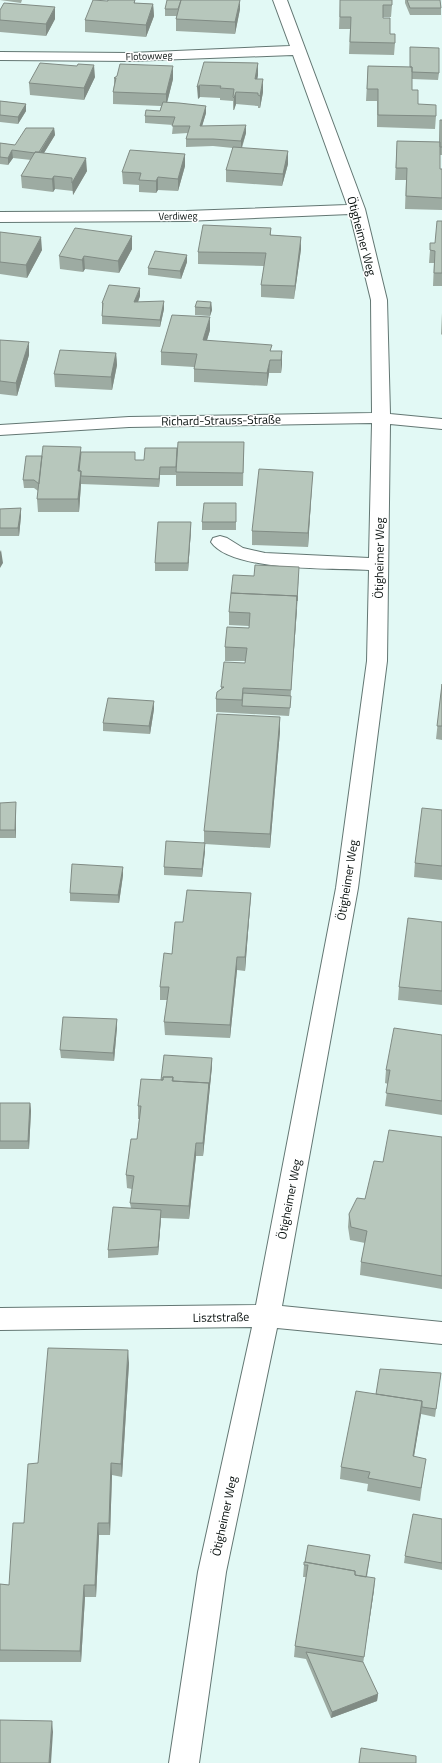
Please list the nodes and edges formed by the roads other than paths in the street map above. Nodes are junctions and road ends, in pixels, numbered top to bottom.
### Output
1 (280, 0) edge
2 (298, 50) junction
3 (0, 56) edge
4 (357, 209) junction
5 (0, 218) edge
6 (381, 418) junction
7 (442, 424) edge
8 (0, 430) edge
9 (220, 542) dead end
10 (379, 564) junction
11 (267, 1316) junction
12 (0, 1319) edge
13 (442, 1333) edge
14 (184, 1763) edge

1 - 2 street, Ötigheimer Weg
2 - 3 street, Flotowweg
2 - 4 street, Ötigheimer Weg
4 - 5 street, Verdiweg
4 - 6 street, Ötigheimer Weg
6 - 7 street, Richard-Strauss-Straße
6 - 8 street, Richard-Strauss-Straße
6 - 10 street, Ötigheimer Weg
9 - 10 street
10 - 11 street, Ötigheimer Weg
11 - 12 street, Lisztstraße
11 - 13 street, Lisztstraße
11 - 14 street, Ötigheimer Weg

